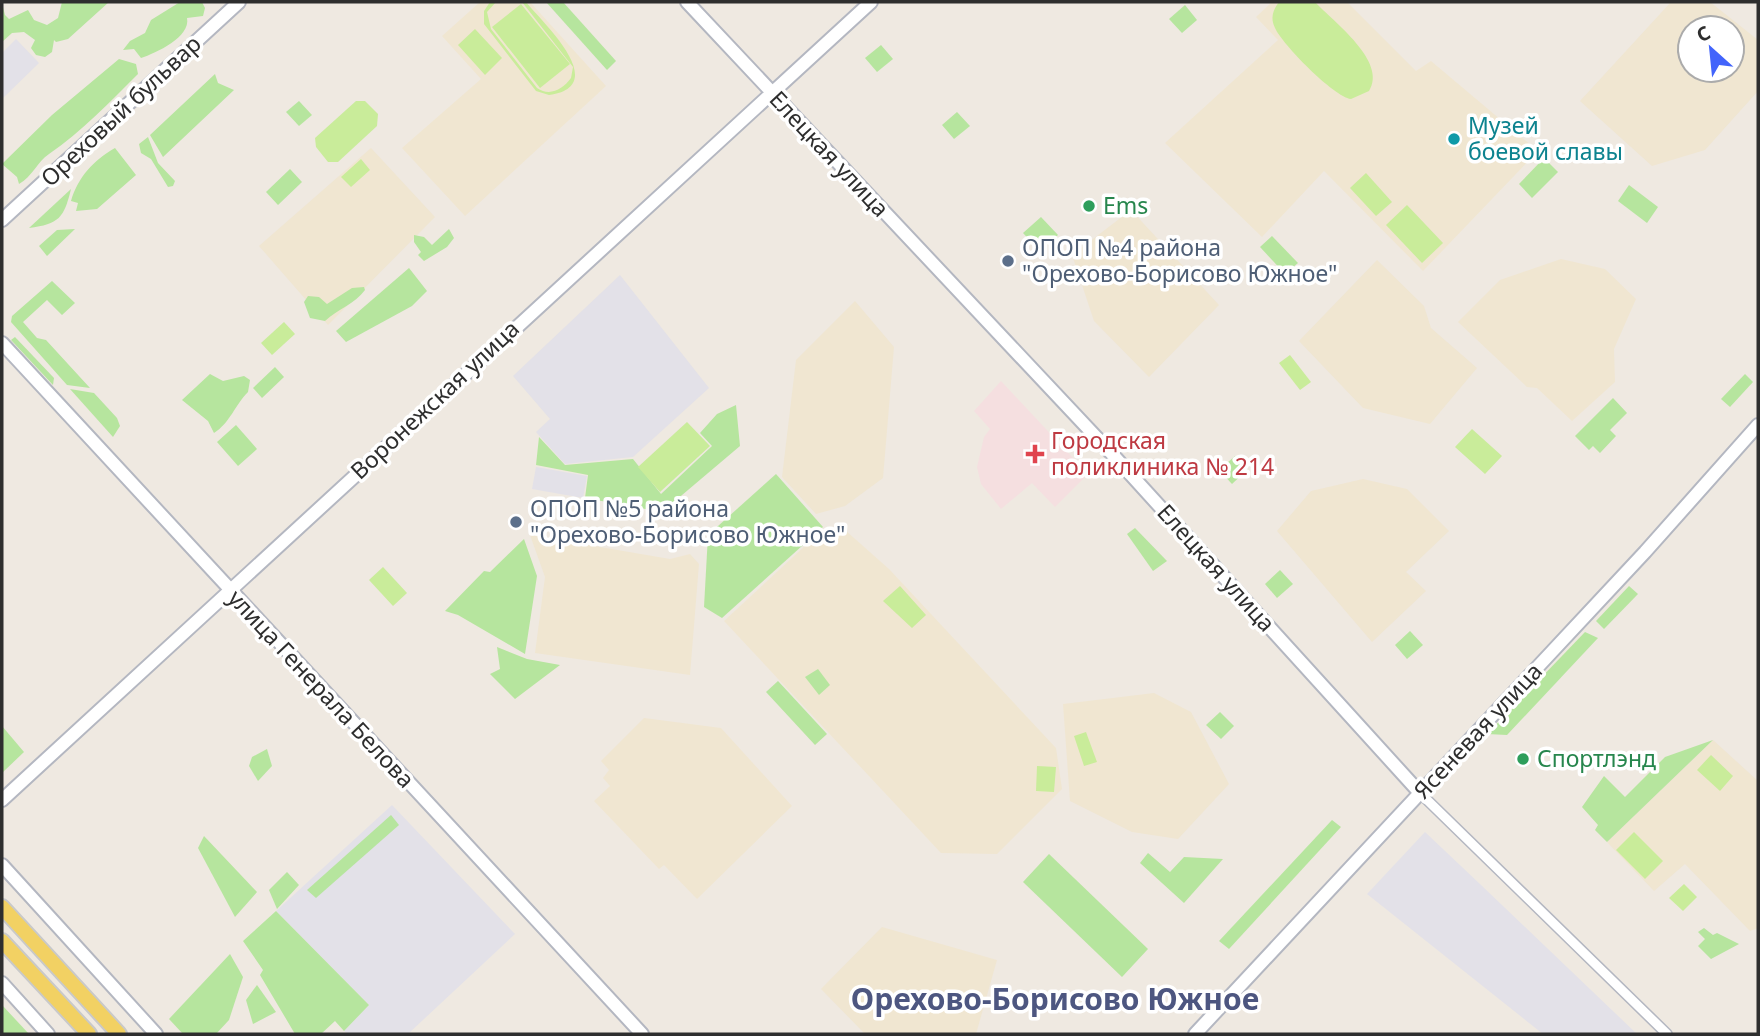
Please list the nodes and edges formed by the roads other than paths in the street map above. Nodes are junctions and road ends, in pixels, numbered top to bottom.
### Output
1 (239, 2) edge
2 (687, 2) edge
3 (871, 2) edge
4 (771, 92) junction
5 (2, 220) edge
6 (2, 343) edge
7 (1758, 425) edge
8 (229, 592) junction
9 (1420, 793) junction
10 (2, 800) edge
11 (2, 865) edge
12 (2, 907) edge
13 (2, 941) edge
14 (2, 983) edge
15 (48, 1034) edge
16 (89, 1034) edge
17 (119, 1034) edge
18 (156, 1034) edge
19 (642, 1034) edge
20 (1195, 1034) edge
21 (1667, 1034) edge

1 - 5 street, Ореховый бульвар
2 - 4 street, Елецкая улица
3 - 4 street, Воронежская улица
4 - 8 street, Воронежская улица
4 - 9 street, Елецкая улица
6 - 8 street, улица Генерала Белова
7 - 9 street, Ясеневая улица
8 - 10 street, Воронежская улица
8 - 19 street, улица Генерала Белова
9 - 20 street, Ясеневая улица
9 - 21 street, Елецкая улица
11 - 18 street
12 - 17 main road
13 - 16 main road
14 - 15 street

